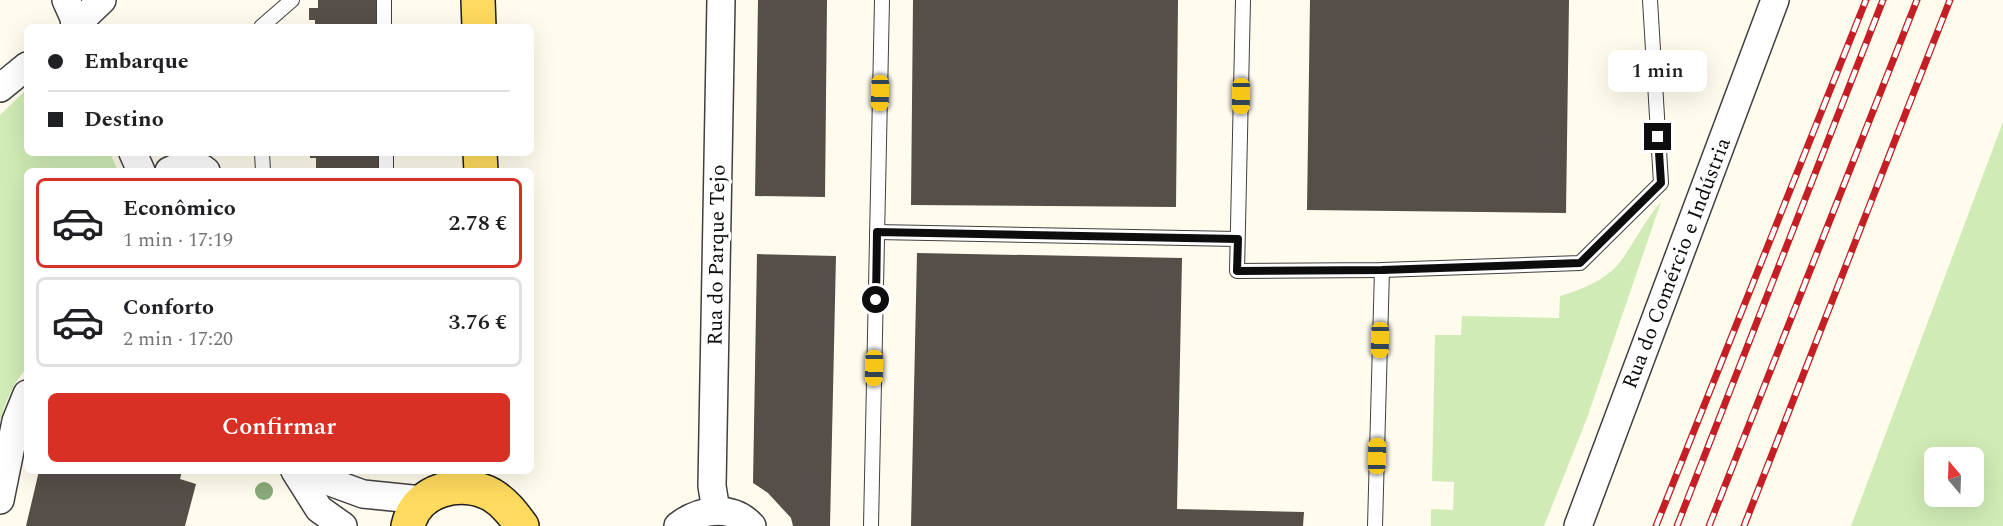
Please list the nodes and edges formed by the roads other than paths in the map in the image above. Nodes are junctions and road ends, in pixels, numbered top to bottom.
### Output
1 (66, 0) edge
2 (102, 0) edge
3 (292, 0) edge
4 (384, 0) edge
5 (478, 0) edge
6 (721, 0) edge
7 (882, 0) edge
8 (1243, 0) edge
9 (1650, 0) edge
10 (1775, 0) edge
11 (75, 24) edge
12 (78, 24) edge
13 (264, 24) edge
14 (384, 24) edge
15 (479, 24) edge
16 (24, 68) edge
17 (0, 88) edge
18 (175, 168) edge
19 (200, 168) edge
20 (877, 232) junction
21 (1238, 239) junction
22 (1382, 270) junction
23 (24, 401) edge
24 (297, 474) edge
25 (308, 474) edge
26 (493, 474) edge
27 (429, 498) edge
28 (0, 500) edge
29 (716, 510) junction
30 (513, 514) edge
31 (343, 526) edge
32 (541, 526) edge
33 (678, 526) edge
34 (752, 526) edge
35 (871, 526) edge
36 (1375, 526) edge
37 (1578, 526) edge

1 - 11 street
2 - 12 street
3 - 13 lane
4 - 14 lane
5 - 15 main road
6 - 29 street, Rua do Parque Tejo
7 - 20 lane
8 - 21 lane
9 - 22 lane
10 - 37 street, Rua do Comércio e Indústria
16 - 17 street
18 - 19 street
20 - 21 lane
20 - 35 lane
21 - 22 lane
22 - 36 lane
23 - 28 street
24 - 31 street
25 - 27 street
26 - 30 main road
27 - 30 main road
29 - 33 street
29 - 34 street
30 - 32 street

